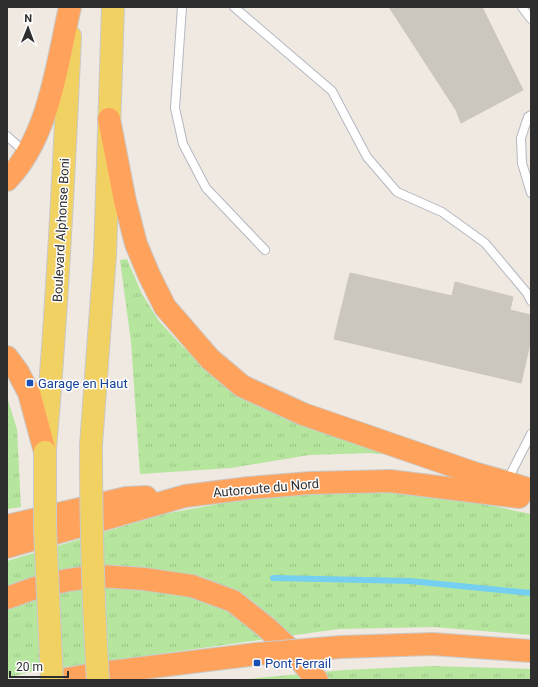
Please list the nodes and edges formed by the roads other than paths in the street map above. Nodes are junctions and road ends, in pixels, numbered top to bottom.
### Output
1 (71, 7) edge
2 (114, 7) edge
3 (182, 7) edge
4 (234, 7) edge
5 (522, 7) edge
6 (531, 19) edge
7 (531, 115) edge
8 (109, 119) junction
9 (7, 136) edge
10 (27, 154) junction
11 (7, 180) edge
12 (531, 193) edge
13 (265, 250) dead end
14 (531, 301) edge
15 (7, 358) edge
16 (531, 434) edge
17 (45, 452) junction
18 (506, 482) junction
19 (531, 490) edge
20 (185, 496) junction
21 (531, 499) edge
22 (7, 526) edge
23 (7, 547) edge
24 (7, 598) edge
25 (531, 651) edge
26 (96, 677) edge
27 (52, 680) edge
28 (61, 680) edge
29 (123, 680) edge
30 (317, 680) edge

1 - 10 highway
1 - 17 main road, Boulevard Alphonse Boni
2 - 8 main road
3 - 13 lane
4 - 14 lane
5 - 6 lane
7 - 12 lane
8 - 18 highway
8 - 26 main road, bridge
9 - 10 lane
10 - 11 highway
15 - 17 highway
16 - 18 lane
17 - 27 main road, Boulevard Alphonse Boni, bridge
18 - 19 highway
20 - 21 highway, Autoroute du Nord
20 - 22 highway
20 - 23 highway, Autoroute du Nord
24 - 30 highway
25 - 26 highway, bridge
26 - 28 highway
26 - 29 highway

